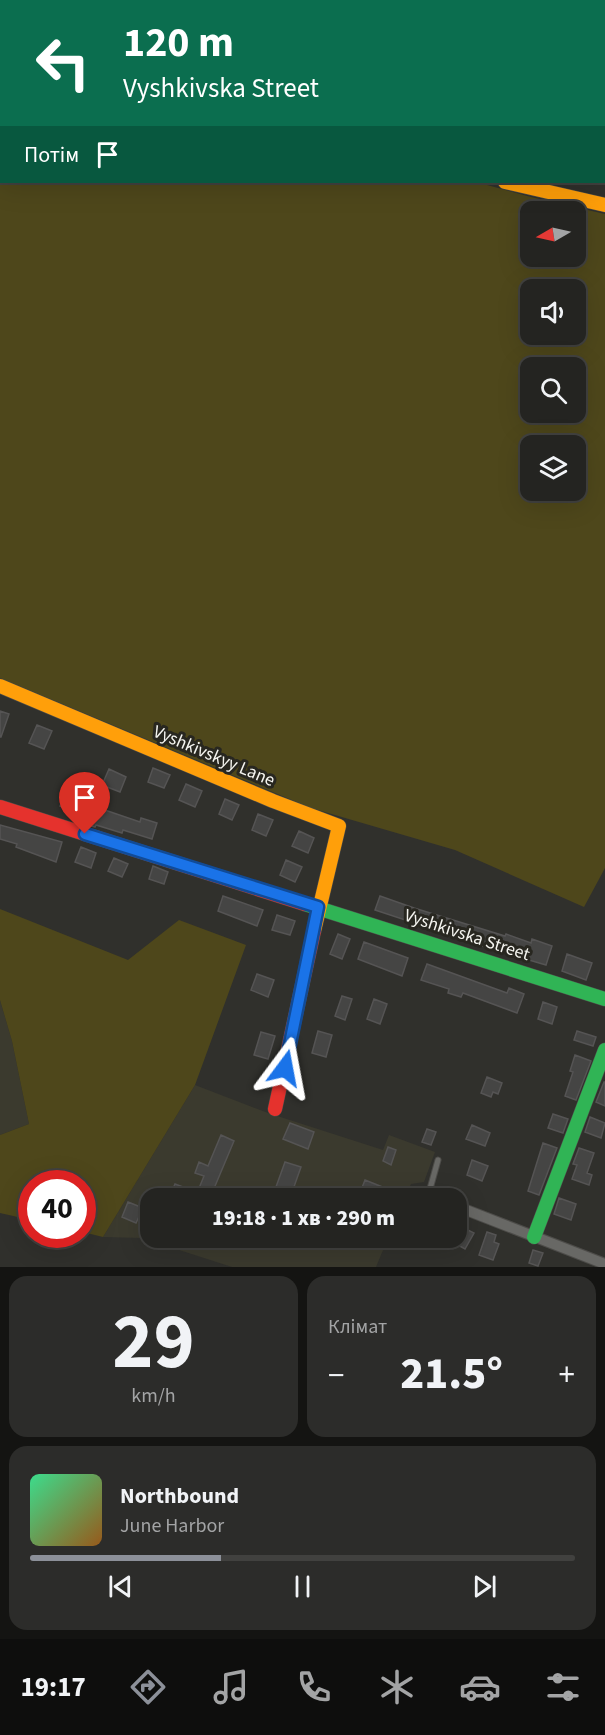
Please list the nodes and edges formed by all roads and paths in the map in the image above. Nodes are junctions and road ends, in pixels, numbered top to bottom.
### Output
1 (509, 183) edge
2 (605, 205) edge
3 (0, 686) edge
4 (0, 807) edge
5 (318, 907) junction
6 (605, 999) edge
7 (605, 1050) edge
8 (275, 1109) dead end
9 (438, 1160) dead end
10 (433, 1188) edge
11 (467, 1210) edge
12 (534, 1237) junction
13 (605, 1264) edge

1 - 2 street
3 - 5 street, Vyshkivskyy Lane
4 - 5 street, Vyshkivska Street
5 - 6 street, Vyshkivska Street
5 - 8 street
7 - 12 street
9 - 10 lane
11 - 12 street
12 - 13 street

